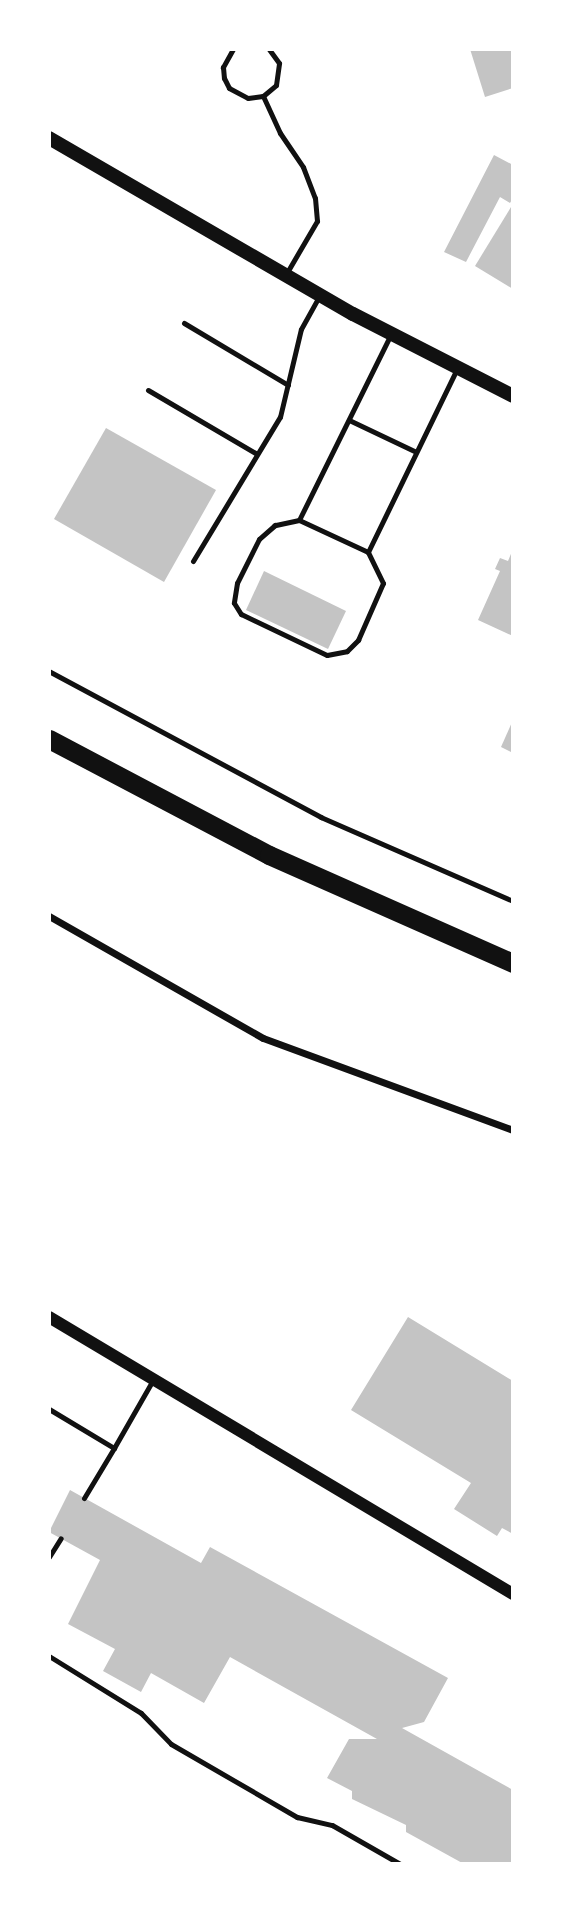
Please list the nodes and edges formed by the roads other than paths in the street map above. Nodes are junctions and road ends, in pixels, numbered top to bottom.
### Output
1 (233, 49) edge
2 (269, 49) edge
3 (263, 96) junction
4 (49, 138) edge
5 (285, 276) junction
6 (320, 295) junction
7 (184, 323) dead end
8 (391, 334) junction
9 (457, 369) junction
10 (289, 385) junction
11 (148, 390) dead end
12 (513, 396) edge
13 (349, 420) junction
14 (416, 452) junction
15 (257, 454) junction
16 (299, 520) junction
17 (368, 552) junction
18 (193, 561) dead end
19 (49, 738) edge
20 (49, 916) edge
21 (513, 963) edge
22 (513, 1130) edge
23 (49, 1317) edge
24 (154, 1379) junction
25 (49, 1409) edge
26 (114, 1448) junction
27 (85, 1498) dead end
28 (61, 1538) dead end
29 (49, 1557) edge
30 (513, 1594) edge
31 (49, 1656) edge
32 (400, 1864) edge

1 - 3 lane
2 - 3 lane
3 - 5 lane
4 - 5 main road
5 - 6 main road
6 - 8 main road
6 - 10 lane
7 - 10 lane
8 - 9 main road
8 - 13 lane
9 - 12 main road
9 - 14 lane
10 - 15 lane
11 - 15 lane
13 - 14 lane
13 - 16 lane
14 - 17 lane
15 - 18 lane
16 - 17 lane
16 - 17 lane
19 - 21 highway
20 - 22 street
23 - 24 street
24 - 26 lane
24 - 30 street
25 - 26 lane
26 - 27 lane
28 - 29 lane
31 - 32 lane

